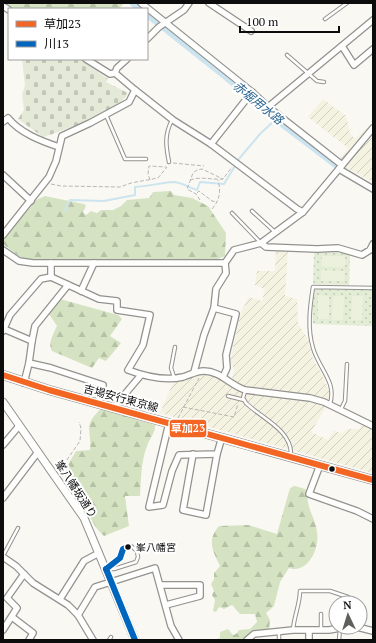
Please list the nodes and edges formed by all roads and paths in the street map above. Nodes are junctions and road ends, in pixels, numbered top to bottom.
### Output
1 (189, 3) edge
2 (209, 3) edge
3 (347, 3) edge
4 (148, 9) edge
5 (325, 19) dead end
6 (373, 20) edge
7 (165, 22) junction
8 (251, 31) dead end
9 (148, 38) edge
10 (342, 46) junction
11 (373, 49) edge
12 (287, 55) dead end
13 (88, 60) edge
14 (126, 60) edge
15 (115, 73) junction
16 (308, 73) junction
17 (324, 82) dead end
18 (135, 90) junction
19 (252, 92) junction
20 (268, 107) junction
21 (106, 115) junction
22 (173, 120) junction
23 (3, 122) edge
24 (373, 128) edge
25 (211, 144) junction
26 (59, 146) junction
27 (146, 159) dead end
28 (169, 162) junction
29 (235, 162) junction
30 (204, 166) dead end
31 (167, 167) junction
32 (340, 167) junction
33 (3, 175) edge
34 (218, 179) junction
35 (223, 179) junction
36 (150, 180) junction
37 (190, 180) junction
38 (49, 184) dead end
39 (373, 189) edge
40 (196, 194) junction
41 (200, 200) dead end
42 (31, 201) junction
43 (218, 202) junction
44 (212, 209) dead end
45 (252, 211) dead end
46 (303, 212) junction
47 (232, 213) dead end
48 (275, 232) junction
49 (3, 235) edge
50 (261, 243) junction
51 (373, 244) edge
52 (3, 250) edge
53 (51, 263) junction
54 (94, 263) junction
55 (225, 263) junction
56 (51, 277) junction
57 (68, 285) junction
58 (373, 288) edge
59 (81, 290) junction
60 (214, 308) junction
61 (4, 330) edge
62 (32, 341) junction
63 (175, 347) dead end
64 (29, 363) junction
65 (347, 364) dead end
66 (204, 371) junction
67 (194, 372) junction
68 (3, 375) edge
69 (141, 375) junction
70 (223, 377) junction
71 (175, 378) junction
72 (24, 383) junction
73 (245, 390) junction
74 (228, 396) dead end
75 (239, 400) junction
76 (244, 400) junction
77 (3, 402) edge
78 (98, 403) junction
79 (330, 405) junction
80 (114, 407) junction
81 (183, 407) junction
82 (340, 410) junction
83 (79, 422) dead end
84 (173, 424) junction
85 (19, 426) junction
86 (373, 426) edge
87 (222, 437) junction
88 (3, 445) edge
89 (38, 452) junction
90 (193, 454) junction
91 (217, 454) junction
92 (291, 457) junction
93 (320, 465) junction
94 (55, 476) junction
95 (373, 480) edge
96 (3, 498) edge
97 (373, 519) edge
98 (18, 528) dead end
99 (99, 553) junction
100 (3, 556) edge
101 (106, 568) junction
102 (24, 574) junction
103 (111, 581) junction
104 (160, 585) junction
105 (342, 595) edge
106 (5, 598) edge
107 (60, 599) junction
108 (166, 605) junction
109 (321, 614) dead end
110 (78, 615) junction
111 (12, 617) junction
112 (3, 630) edge
113 (293, 630) junction
114 (328, 630) edge
115 (309, 631) junction
116 (321, 631) junction
117 (279, 632) junction
118 (111, 637) dead end
119 (255, 637) edge
120 (29, 640) edge
121 (93, 640) edge
122 (109, 640) edge
123 (135, 640) edge
124 (179, 640) edge
125 (247, 640) edge
126 (279, 640) edge
127 (309, 640) edge

1 - 7 street
2 - 8 street
3 - 5 lane
4 - 7 street
6 - 10 street
7 - 9 street
7 - 19 street
10 - 11 street
10 - 16 street
12 - 16 lane
13 - 15 street
14 - 15 street
15 - 18 street
16 - 17 lane
16 - 20 street
18 - 21 street
18 - 22 street
19 - 20 street
19 - 25 street
20 - 32 street
21 - 26 street
21 - 27 lane
22 - 25 street
22 - 28 lane
23 - 26 street
24 - 32 street
25 - 29 street
26 - 42 street
28 - 30 path
28 - 31 path
29 - 35 path
29 - 46 street
31 - 36 path
31 - 36 path
32 - 39 street
32 - 46 street
33 - 42 street
34 - 35 path
34 - 37 path
34 - 43 path
35 - 37 path
36 - 38 path
37 - 40 path
40 - 41 path
40 - 43 path
42 - 49 street
43 - 44 path
45 - 48 lane
46 - 48 street
47 - 50 lane
48 - 50 street
50 - 51 street
50 - 55 street
52 - 53 street
53 - 54 street
53 - 56 street
54 - 55 street
54 - 59 street
55 - 60 street
56 - 57 street
56 - 61 street
57 - 59 street
57 - 62 street
58 - 79 lane
59 - 69 street
60 - 67 street
60 - 70 street
61 - 62 street
62 - 64 street
63 - 71 lane
64 - 72 street
64 - 78 street
65 - 82 lane
66 - 67 street
66 - 70 street
66 - 81 path
67 - 71 street
68 - 72 main road, 吉場安行東京線
69 - 71 street
69 - 80 street
70 - 73 street
72 - 78 main road, 吉場安行東京線
73 - 76 lane
73 - 79 street
74 - 75 lane
75 - 76 lane
75 - 81 path
76 - 92 lane
77 - 85 street, 峯八幡坂通り
78 - 80 main road, 吉場安行東京線
79 - 82 street
80 - 84 main road, 吉場安行東京線
81 - 84 path
82 - 86 street
83 - 94 path
84 - 87 main road, 吉場安行東京線
84 - 90 street
85 - 88 street
85 - 89 street, 峯八幡坂通り
87 - 91 street
87 - 92 main road, 吉場安行東京線
89 - 94 street, 峯八幡坂通り
89 - 96 street
90 - 91 street
90 - 91 street
92 - 93 main road, 吉場安行東京線
93 - 95 main road, 吉場安行東京線
93 - 97 street
94 - 99 street, 峯八幡坂通り
98 - 100 lane
99 - 101 street, 峯八幡坂通り
99 - 107 street
100 - 102 street
101 - 101 lane
101 - 103 street, 峯八幡坂通り
102 - 106 street
102 - 107 street
103 - 104 street
103 - 110 street
103 - 123 street, 峯八幡坂通り
104 - 108 street
104 - 108 street
105 - 113 lane
106 - 111 street
107 - 110 street
108 - 124 street
109 - 116 lane
110 - 121 street
111 - 112 street
111 - 120 street
113 - 115 street
113 - 117 street
114 - 116 street
115 - 116 street
115 - 127 street
117 - 119 street
117 - 126 lane
118 - 122 lane
119 - 125 street

